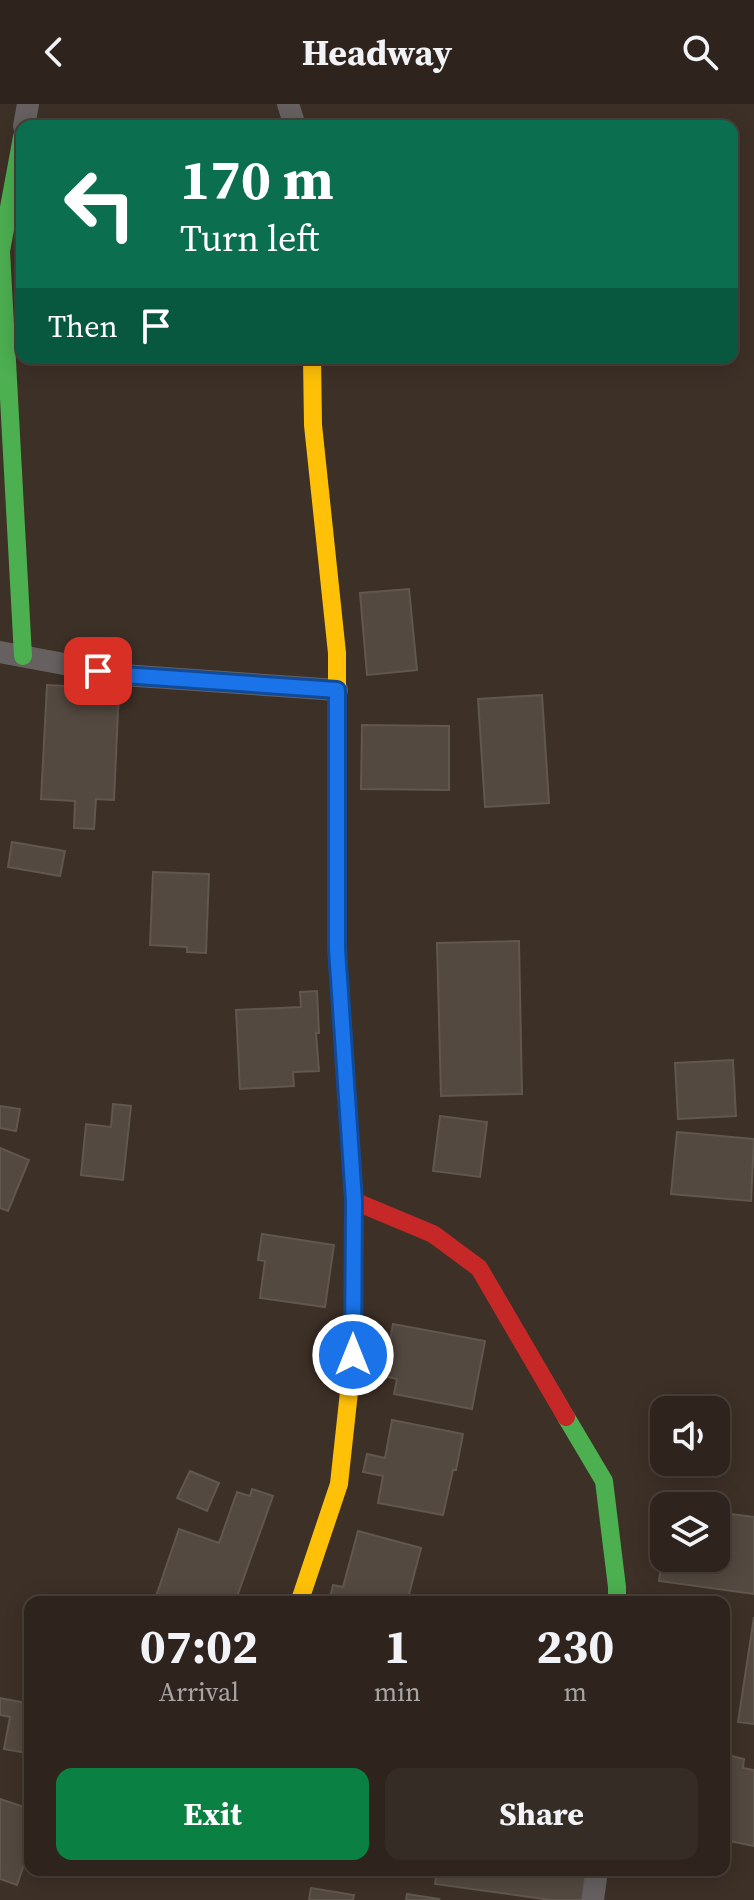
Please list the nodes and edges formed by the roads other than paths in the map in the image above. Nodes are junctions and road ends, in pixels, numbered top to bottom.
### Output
1 (16, 170) edge
2 (312, 364) edge
3 (0, 652) edge
4 (23, 656) junction
5 (337, 690) junction
6 (354, 1201) junction
7 (301, 1596) edge
8 (617, 1596) edge
9 (596, 1876) edge
10 (593, 1900) edge

1 - 4 street
2 - 5 street
3 - 4 street
4 - 5 street
5 - 6 street
6 - 7 street
6 - 8 street
9 - 10 street

